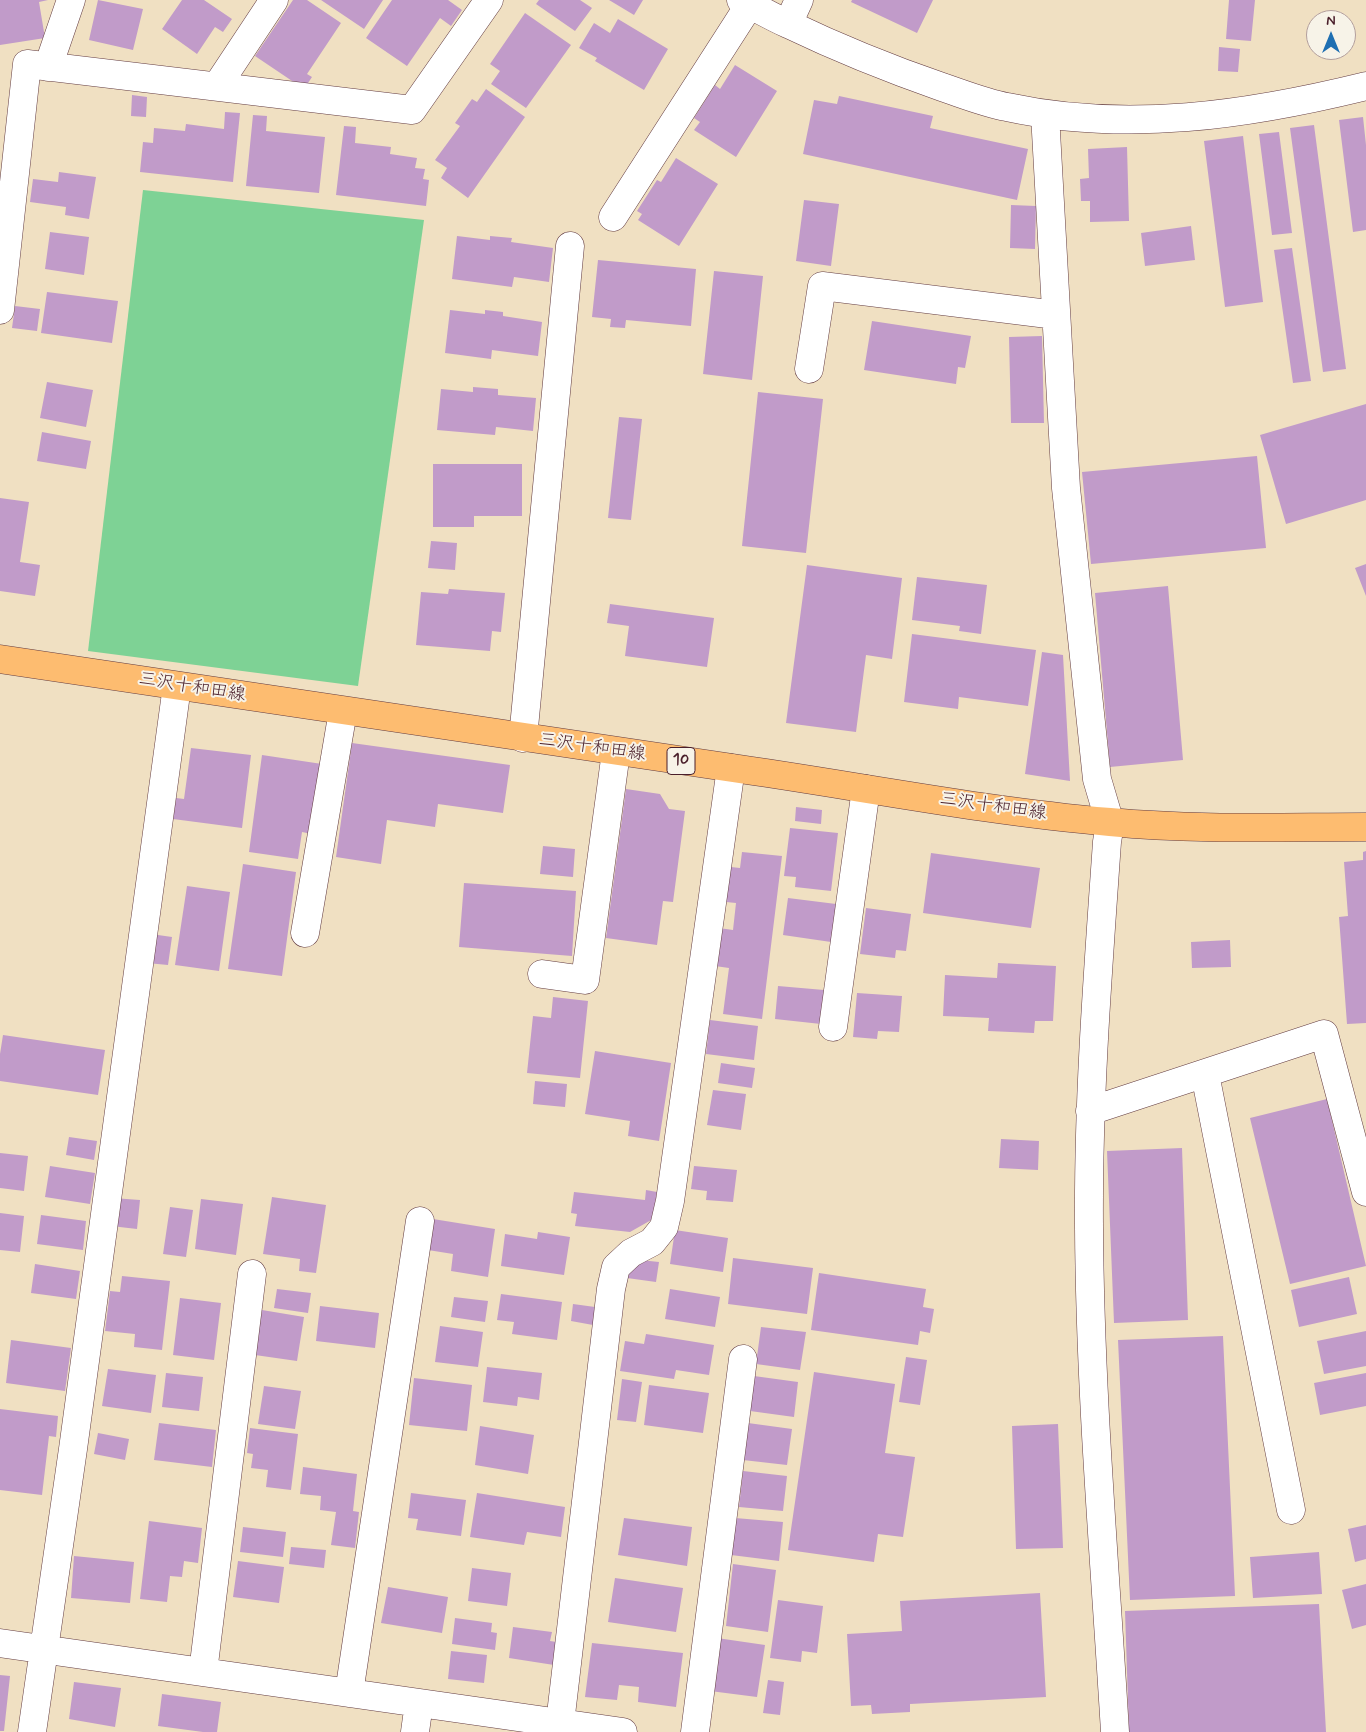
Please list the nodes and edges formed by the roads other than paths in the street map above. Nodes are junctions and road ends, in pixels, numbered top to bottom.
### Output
1 (71, 0) edge
2 (274, 0) edge
3 (489, 0) edge
4 (746, 2) edge
5 (793, 12) edge
6 (48, 66) junction
7 (217, 86) junction
8 (1366, 86) edge
9 (1045, 114) junction
10 (613, 217) dead end
11 (570, 246) dead end
12 (0, 310) edge
13 (1056, 315) junction
14 (810, 369) dead end
15 (0, 659) edge
16 (177, 686) junction
17 (344, 711) junction
18 (523, 738) junction
19 (616, 752) junction
20 (731, 768) junction
21 (866, 789) junction
22 (1110, 822) junction
23 (1366, 827) edge
24 (305, 933) dead end
25 (542, 974) dead end
26 (833, 1027) dead end
27 (1205, 1074) junction
28 (1090, 1111) junction
29 (1366, 1192) edge
30 (420, 1220) dead end
31 (252, 1274) dead end
32 (743, 1359) dead end
33 (1291, 1510) dead end
34 (0, 1643) edge
35 (44, 1649) junction
36 (203, 1672) junction
37 (349, 1693) junction
38 (419, 1703) junction
39 (560, 1723) junction
40 (32, 1732) edge
41 (415, 1732) edge
42 (622, 1732) edge
43 (695, 1732) edge
44 (1115, 1732) edge

1 - 6 street
2 - 7 street
3 - 7 street
4 - 5 street
4 - 10 street
5 - 9 street
6 - 7 street
6 - 12 street
8 - 9 street
9 - 13 street
11 - 18 street
13 - 14 street
13 - 22 street
15 - 16 main road, 三沢十和田線 / 10
16 - 17 main road, 三沢十和田線 / 10
16 - 35 street
17 - 18 main road, 三沢十和田線 / 10
17 - 24 street
18 - 19 main road, 三沢十和田線 / 10
19 - 20 main road, 三沢十和田線 / 10
19 - 25 street
20 - 21 main road, 三沢十和田線 / 10
20 - 39 street
21 - 22 main road, 三沢十和田線 / 10
21 - 26 street
22 - 23 main road, 三沢十和田線 / 10
22 - 28 street
27 - 28 street
27 - 29 street
27 - 33 street
28 - 44 street
30 - 37 street
31 - 36 street
32 - 43 street
34 - 35 street
35 - 36 street
35 - 40 street
36 - 37 street
37 - 38 street
38 - 39 street
38 - 41 street
39 - 42 street

